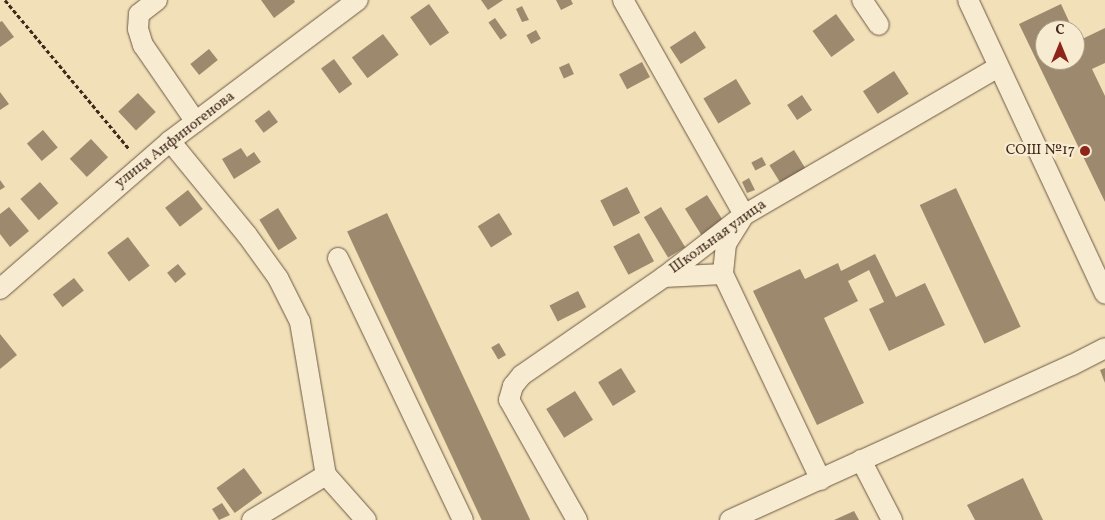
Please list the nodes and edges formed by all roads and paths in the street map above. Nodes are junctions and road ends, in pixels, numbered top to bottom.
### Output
1 (5, 0) edge
2 (157, 0) edge
3 (358, 0) edge
4 (623, 0) edge
5 (862, 0) edge
6 (968, 0) edge
7 (879, 25) dead end
8 (998, 67) junction
9 (196, 122) junction
10 (170, 140) junction
11 (142, 164) junction
12 (744, 215) junction
13 (338, 258) dead end
14 (723, 274) junction
15 (664, 277) junction
16 (0, 289) edge
17 (1105, 294) edge
18 (1105, 348) edge
19 (861, 460) junction
20 (326, 475) junction
21 (820, 480) junction
22 (252, 520) edge
23 (366, 520) edge
24 (463, 520) edge
25 (577, 520) edge
26 (730, 520) edge
27 (892, 520) edge

1 - 11 path
2 - 9 street
3 - 9 street, улица Анфиногенова
4 - 12 street
5 - 7 street
6 - 8 street
8 - 12 street, Школьная улица
8 - 17 street
9 - 10 street, улица Анфиногенова
10 - 11 street, улица Анфиногенова
10 - 20 street
11 - 16 street, улица Анфиногенова
12 - 14 street
12 - 15 street, Школьная улица
13 - 24 street
14 - 15 street
14 - 21 street
15 - 25 street, Школьная улица
18 - 19 street
19 - 21 street
19 - 27 street
20 - 22 street
20 - 23 street
21 - 26 street

